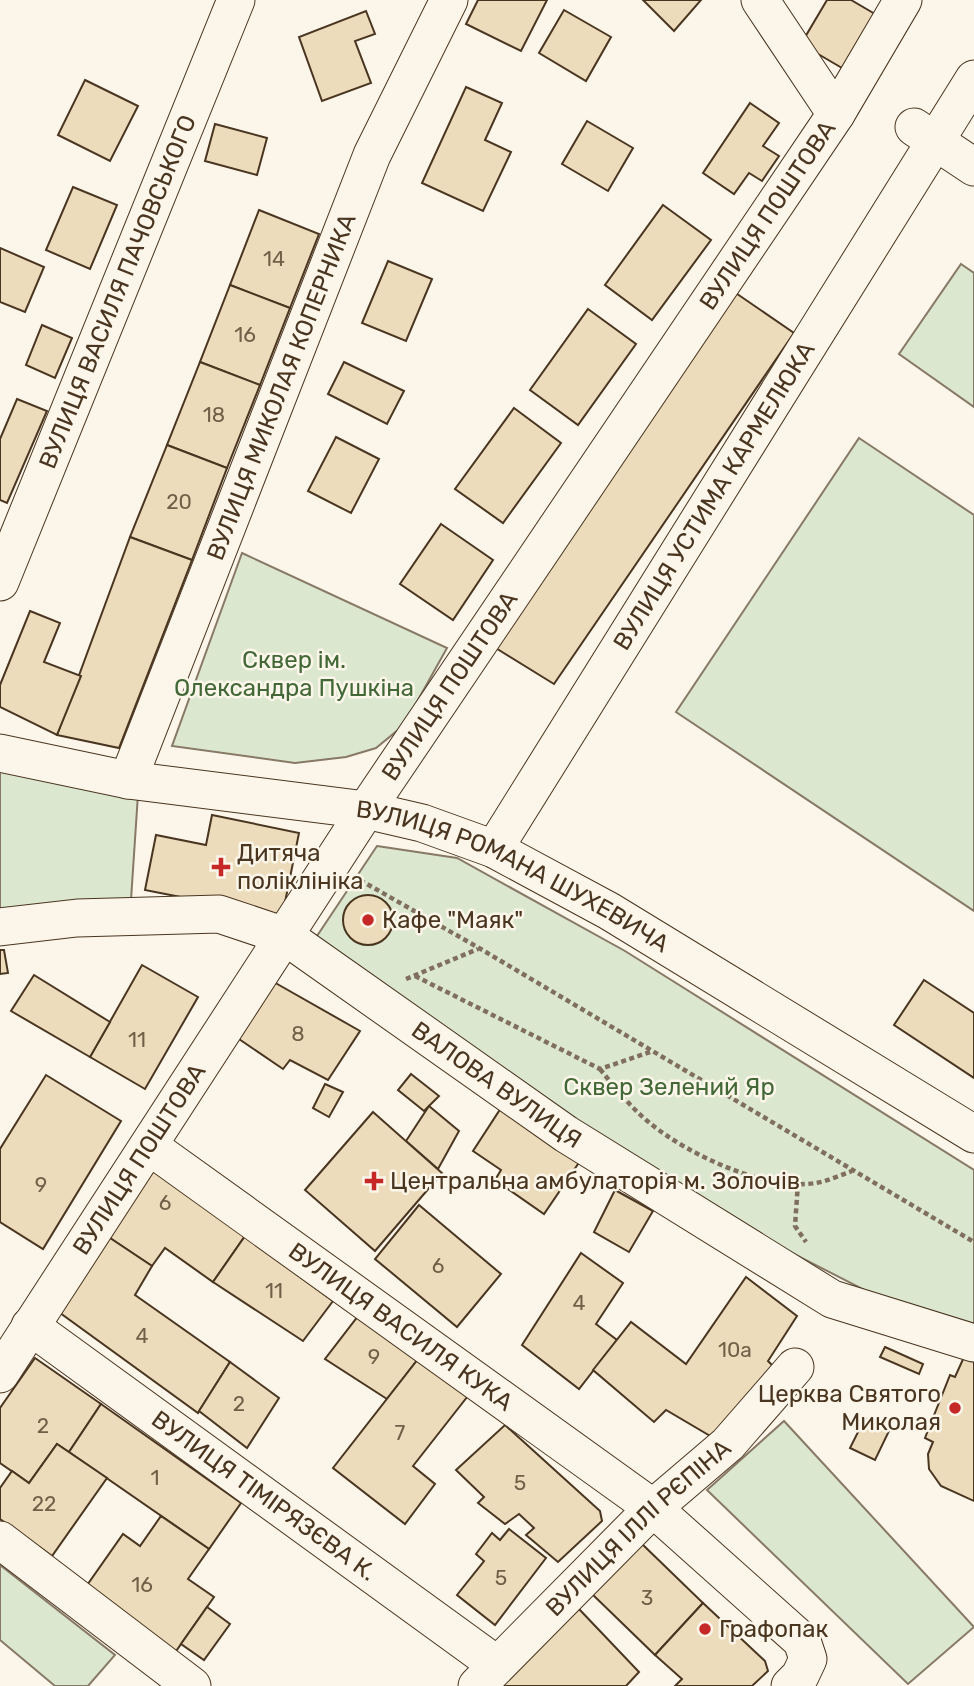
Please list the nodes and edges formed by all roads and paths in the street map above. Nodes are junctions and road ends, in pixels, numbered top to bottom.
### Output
1 (236, 0) edge
2 (449, 0) edge
3 (760, 0) edge
4 (903, 0) edge
5 (974, 79) edge
6 (836, 114) junction
7 (925, 134) junction
8 (974, 167) edge
9 (0, 582) edge
10 (0, 753) edge
11 (128, 780) junction
12 (366, 810) junction
13 (494, 849) junction
14 (332, 865) junction
15 (0, 927) edge
16 (285, 936) junction
17 (479, 948) junction
18 (415, 975) junction
19 (369, 994) junction
20 (650, 1052) junction
21 (600, 1069) junction
22 (974, 1134) edge
23 (149, 1146) junction
24 (853, 1171) junction
25 (974, 1242) edge
26 (30, 1326) junction
27 (974, 1343) edge
28 (3, 1362) edge
29 (795, 1367) dead end
30 (653, 1508) junction
31 (0, 1540) edge
32 (487, 1675) edge
33 (795, 1681) edge
34 (192, 1686) edge

1 - 9 street, ВУЛИЦЯ ВАСИЛЯ ПАЧОВСЬКОГО
2 - 11 street, ВУЛИЦЯ МИКОЛАЯ КОПЕРНИКА
3 - 6 street
4 - 6 street, ВУЛИЦЯ ПОШТОВА
5 - 7 street, ВУЛИЦЯ УСТИМА КАРМЕЛЮКА
6 - 12 street, ВУЛИЦЯ ПОШТОВА
7 - 8 street
7 - 13 street, ВУЛИЦЯ УСТИМА КАРМЕЛЮКА
10 - 11 street, ВУЛИЦЯ РОМАНА ШУХЕВИЧА
11 - 12 street, ВУЛИЦЯ РОМАНА ШУХЕВИЧА
12 - 13 street, ВУЛИЦЯ РОМАНА ШУХЕВИЧА
12 - 14 street, ВУЛИЦЯ ПОШТОВА
13 - 22 street, ВУЛИЦЯ РОМАНА ШУХЕВИЧА
14 - 16 street, ВУЛИЦЯ ПОШТОВА
14 - 17 path
15 - 16 street, ВАЛОВА ВУЛИЦЯ
16 - 19 street, ВАЛОВА ВУЛИЦЯ
16 - 23 street, ВУЛИЦЯ ПОШТОВА
17 - 18 path
17 - 20 path
18 - 19 path
18 - 21 path
19 - 27 street, ВАЛОВА ВУЛИЦЯ
20 - 21 path
20 - 24 path
21 - 24 path
23 - 26 street, ВУЛИЦЯ ПОШТОВА
23 - 30 street, ВУЛИЦЯ ВАСИЛЯ КУКА
24 - 25 path
26 - 28 street, ВУЛИЦЯ ПОШТОВА
26 - 32 street, ВУЛИЦЯ ТІМІРЯЗЄВА К.
29 - 30 street, ВУЛИЦЯ ІЛЛІ РЄПІНА
30 - 32 street, ВУЛИЦЯ ІЛЛІ РЄПІНА
30 - 33 street, ВУЛИЦЯ ВАСИЛЯ КУКА
31 - 34 street

